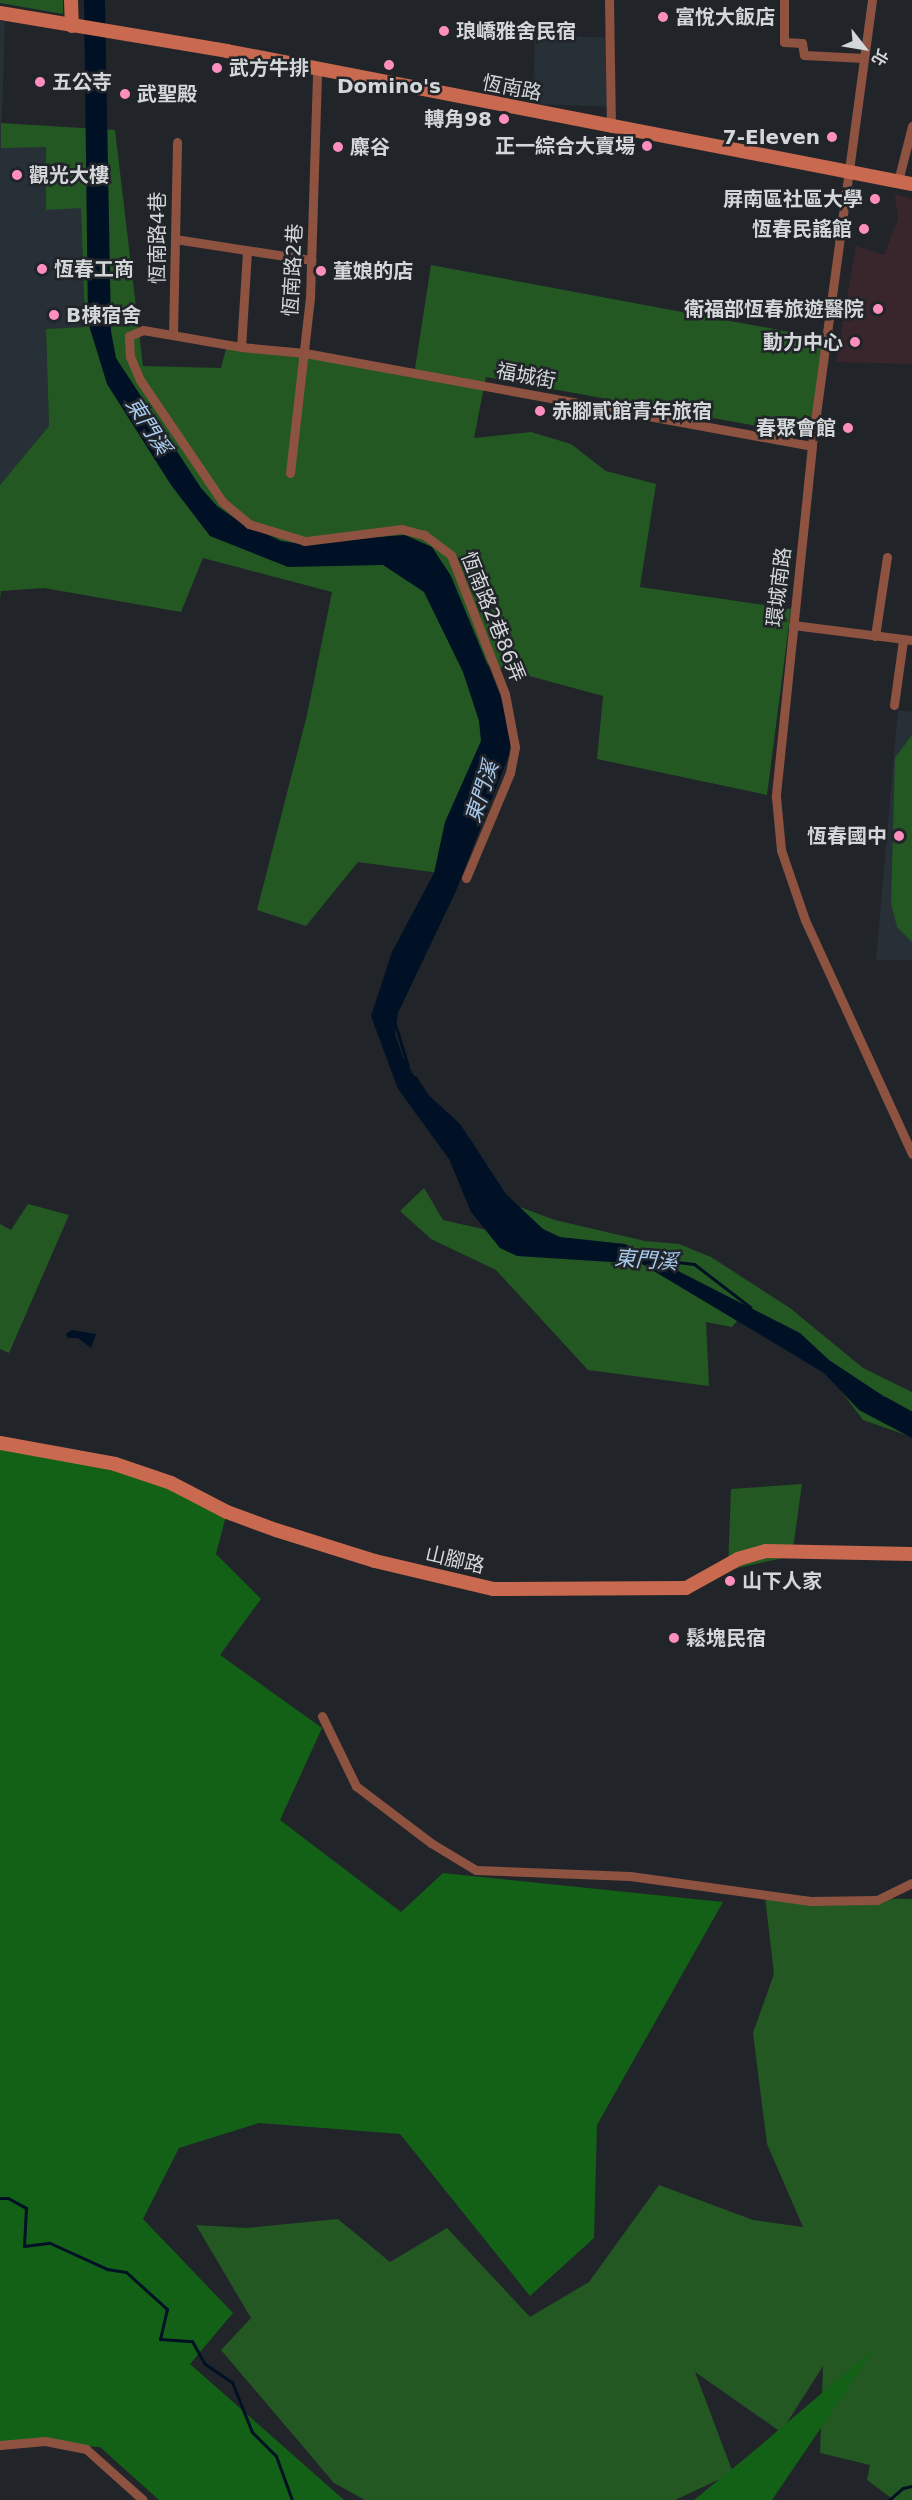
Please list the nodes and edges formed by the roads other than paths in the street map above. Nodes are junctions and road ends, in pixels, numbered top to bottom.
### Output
1 (71, 0) edge
2 (609, 0) edge
3 (784, 0) edge
4 (872, 0) edge
5 (0, 13) edge
6 (77, 27) junction
7 (864, 58) junction
8 (317, 69) junction
9 (912, 126) edge
10 (611, 128) junction
11 (177, 142) dead end
12 (850, 169) junction
13 (905, 183) edge
14 (176, 238) junction
15 (247, 251) junction
16 (311, 260) junction
17 (173, 335) junction
18 (241, 347) junction
19 (305, 353) junction
20 (812, 446) junction
21 (290, 473) dead end
22 (887, 557) dead end
23 (793, 625) junction
24 (875, 636) junction
25 (908, 640) edge
26 (894, 705) dead end
27 (466, 878) dead end
28 (912, 1155) edge
29 (0, 1443) edge
30 (912, 1554) edge
31 (322, 1716) dead end
32 (912, 1883) edge
33 (0, 2445) edge
34 (143, 2500) edge

1 - 6 street
2 - 10 street
3 - 7 street
4 - 7 street, 環城南路
5 - 6 street
6 - 8 street, 恆南路
7 - 12 street, 環城南路
8 - 10 street, 恆南路
8 - 16 street, 恆南路2巷
9 - 13 street
10 - 12 street, 恆南路
11 - 14 street, 恆南路4巷
12 - 13 street, 恆南路
12 - 20 street, 環城南路
14 - 15 street
14 - 17 street, 恆南路4巷
15 - 16 street
15 - 18 street
16 - 19 street, 恆南路2巷
17 - 18 street, 恆南路2巷86弄
17 - 27 street, 恆南路2巷86弄
18 - 19 street, 恆南路2巷86弄
19 - 20 street, 福城街
19 - 21 street, 恆南路2巷
20 - 23 street, 環城南路
22 - 24 street
23 - 24 street
23 - 28 street, 環城南路
24 - 25 street
25 - 26 street
29 - 30 street, 山腳路
31 - 32 street
33 - 34 street

